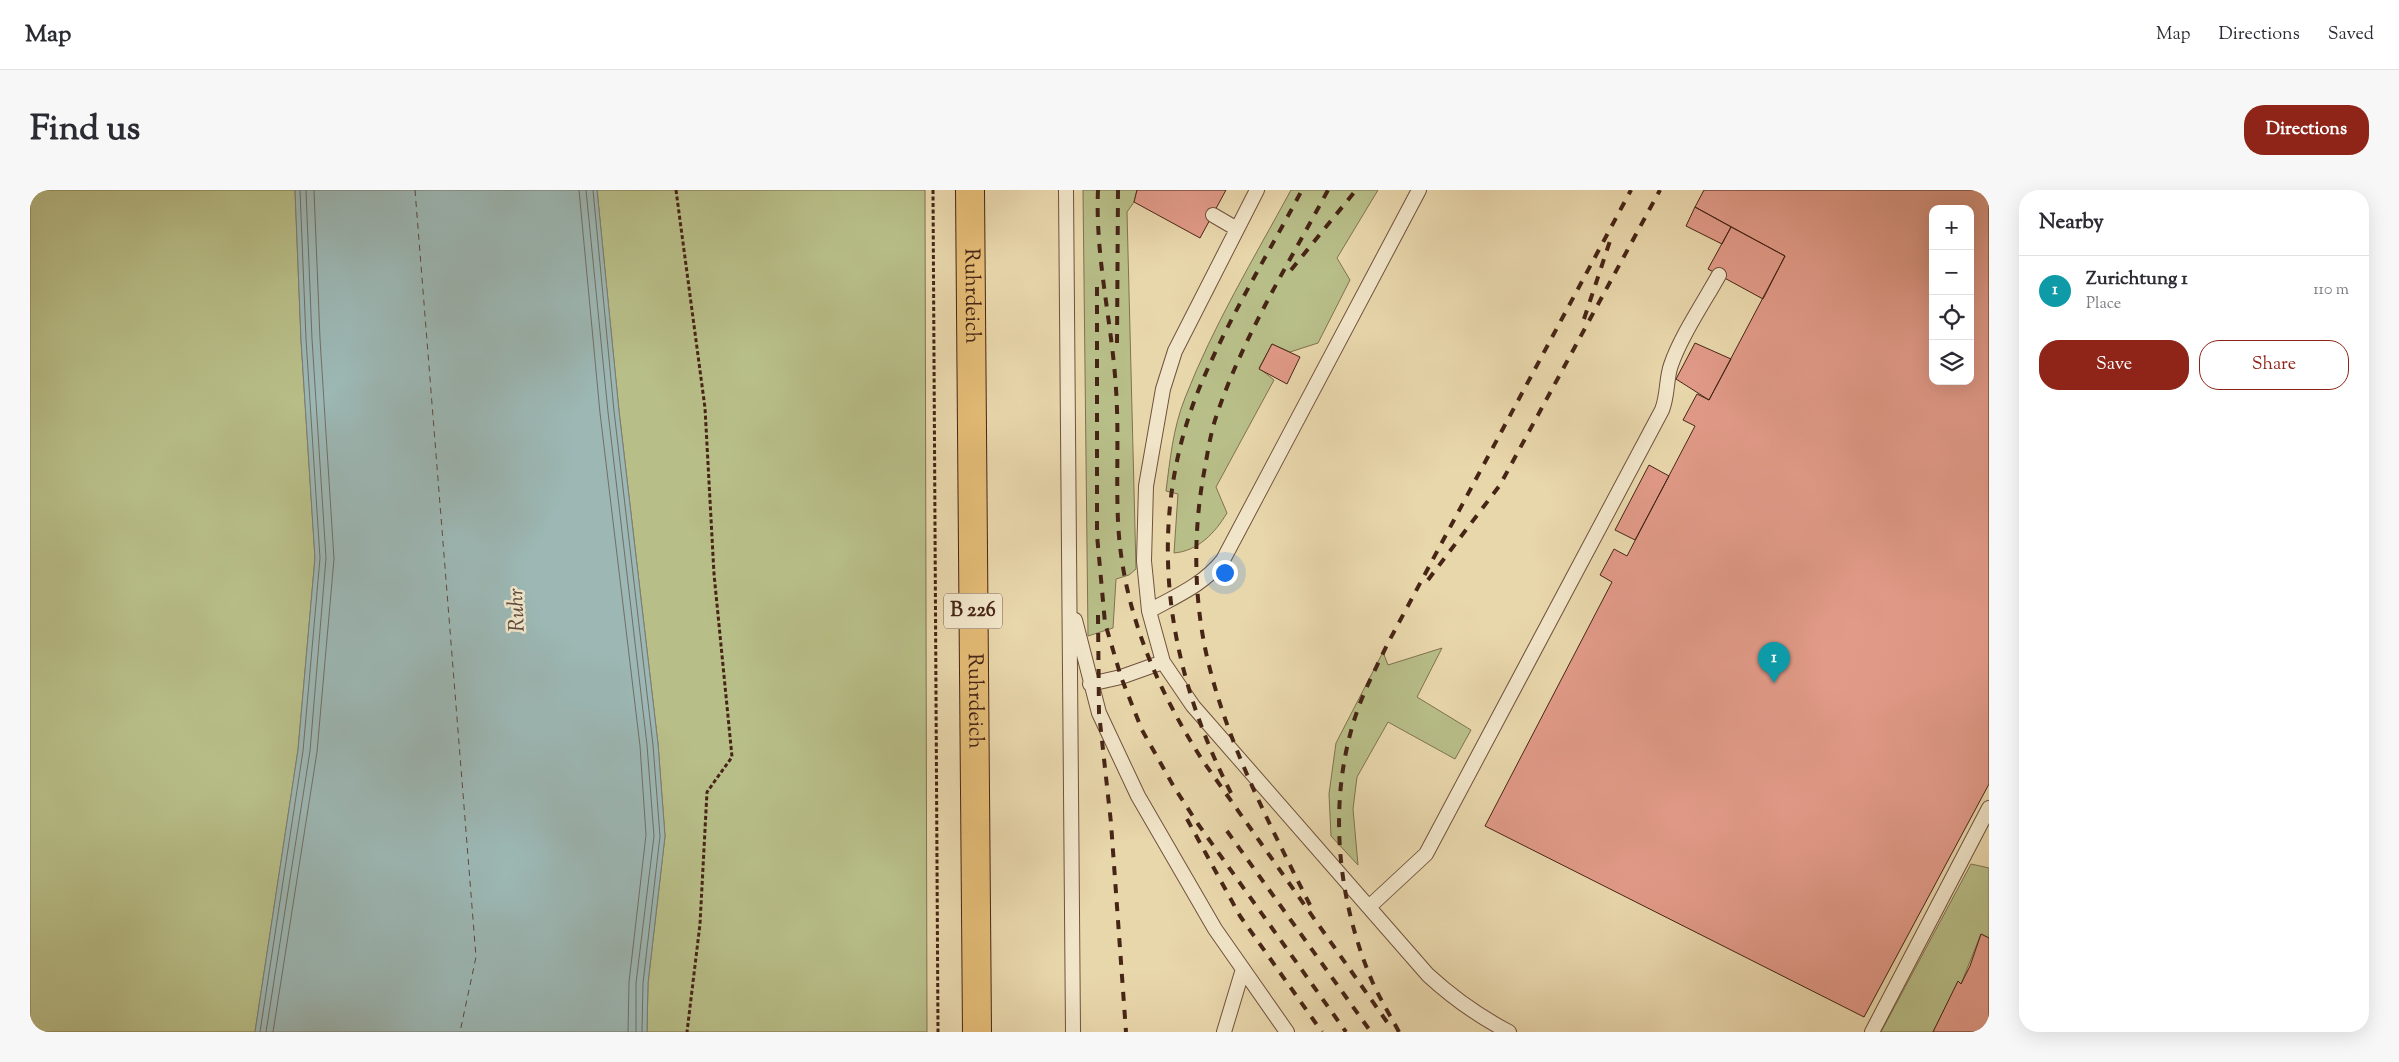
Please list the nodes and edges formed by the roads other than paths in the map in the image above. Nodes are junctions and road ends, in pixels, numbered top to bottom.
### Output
1 (970, 190) edge
2 (1066, 190) edge
3 (1257, 190) edge
4 (1418, 190) edge
5 (1213, 215) dead end
6 (1237, 229) junction
7 (1719, 275) dead end
8 (1069, 597) junction
9 (1148, 611) junction
10 (1163, 662) junction
11 (1090, 684) junction
12 (1989, 808) edge
13 (1369, 907) junction
14 (1242, 969) junction
15 (978, 1032) edge
16 (1073, 1032) edge
17 (1224, 1032) edge
18 (1287, 1032) edge
19 (1509, 1032) edge
20 (1872, 1032) edge

1 - 15 main road, Ruhrdeich / B 226
2 - 8 lane
3 - 6 lane
4 - 9 lane
5 - 6 lane
6 - 9 lane
7 - 13 lane
8 - 11 lane
8 - 16 lane
9 - 10 lane
10 - 11 lane
10 - 13 lane
11 - 14 lane
12 - 20 lane
13 - 19 lane
14 - 17 lane
14 - 18 lane

